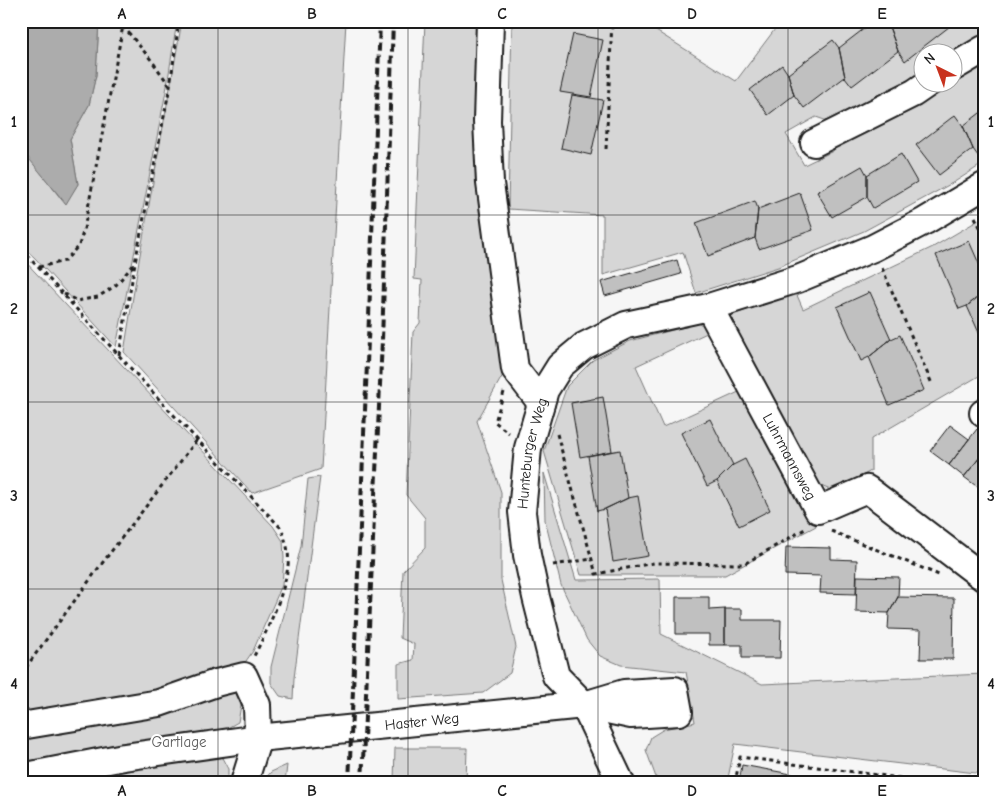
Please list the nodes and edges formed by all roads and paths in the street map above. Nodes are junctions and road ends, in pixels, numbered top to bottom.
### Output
1 (122, 21) edge
2 (179, 21) edge
3 (490, 21) edge
4 (612, 21) edge
5 (123, 26) junction
6 (984, 48) edge
7 (962, 62) edge
8 (170, 86) junction
9 (915, 92) edge
10 (814, 143) dead end
11 (606, 149) dead end
12 (984, 186) edge
13 (873, 248) junction
14 (21, 250) edge
15 (135, 263) junction
16 (38, 267) junction
17 (62, 293) junction
18 (709, 307) junction
19 (118, 356) junction
20 (516, 369) junction
21 (932, 384) dead end
22 (541, 403) junction
23 (555, 427) dead end
24 (196, 440) junction
25 (528, 448) junction
26 (816, 517) junction
27 (592, 559) junction
28 (568, 563) dead end
29 (939, 576) dead end
30 (984, 578) edge
31 (21, 674) edge
32 (244, 676) junction
33 (584, 705) junction
34 (21, 726) edge
35 (258, 738) junction
36 (21, 777) edge
37 (244, 783) edge
38 (621, 783) edge
39 (735, 783) edge
40 (939, 783) edge

1 - 5 path
2 - 8 path
3 - 20 street, Hunteburger Weg
4 - 11 path
5 - 8 path
5 - 16 path
6 - 7 street
8 - 15 path
9 - 10 street
12 - 13 street
13 - 18 street
13 - 21 path
14 - 16 path
15 - 17 path
15 - 19 path
16 - 17 path
17 - 19 path
18 - 22 street
18 - 26 street, Luhrmannsweg
19 - 24 path
20 - 22 street, Hunteburger Weg
20 - 25 path
22 - 25 street, Hunteburger Weg
23 - 27 path
24 - 31 path
24 - 32 path
25 - 33 street, Hunteburger Weg
26 - 27 path
26 - 29 path
26 - 30 street, Luhrmannsweg
27 - 28 path
32 - 34 street
32 - 35 street
33 - 35 street, Haster Weg
33 - 38 street, Hunteburger Weg
35 - 36 street, Haster Weg
35 - 37 street
39 - 40 path

